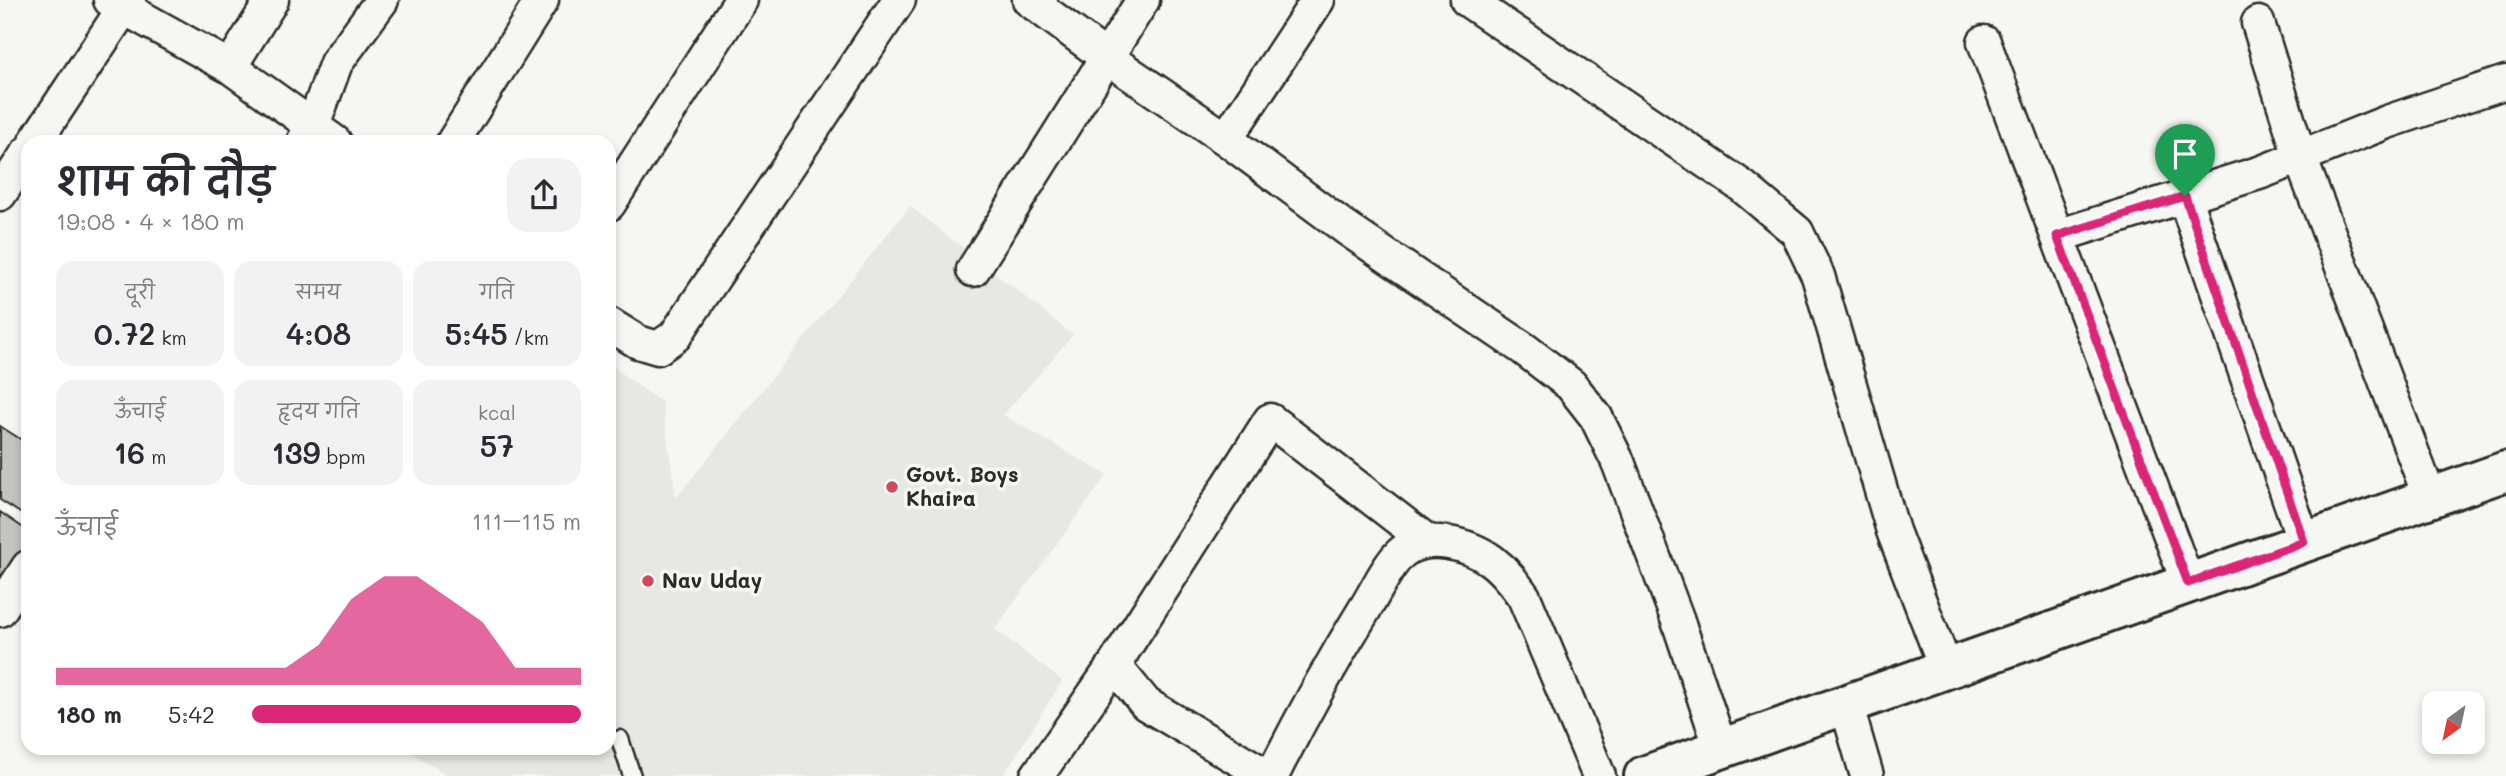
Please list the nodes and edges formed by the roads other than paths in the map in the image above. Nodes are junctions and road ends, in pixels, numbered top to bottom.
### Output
1 (271, 0) edge
2 (382, 0) edge
3 (542, 0) edge
4 (741, 0) edge
5 (899, 0) edge
6 (1029, 0) edge
7 (1143, 0) edge
8 (1318, 0) edge
9 (1467, 0) edge
10 (121, 3) edge
11 (2258, 23) dead end
12 (1984, 42) dead end
13 (1106, 57) junction
14 (230, 67) junction
15 (2506, 82) edge
16 (39, 135) edge
17 (316, 135) edge
18 (317, 135) edge
19 (457, 135) edge
20 (1226, 139) junction
21 (2300, 157) junction
22 (21, 162) edge
23 (616, 193) edge
24 (0, 194) edge
25 (2185, 196) junction
26 (2057, 236) junction
27 (973, 270) dead end
28 (616, 328) edge
29 (2506, 471) edge
30 (2430, 498) junction
31 (1427, 541) junction
32 (2304, 542) junction
33 (21, 578) edge
34 (2188, 583) junction
35 (0, 610) edge
36 (1114, 665) junction
37 (1947, 669) junction
38 (1846, 704) junction
39 (620, 739) dead end
40 (1721, 749) junction
41 (632, 776) edge
42 (1037, 776) edge
43 (1269, 776) edge
44 (1599, 776) edge
45 (1644, 776) edge
46 (1867, 776) edge

1 - 14 street
2 - 18 street
3 - 19 street
4 - 23 street
5 - 28 street
6 - 13 street
7 - 13 street
8 - 20 street
9 - 37 street
10 - 14 street
10 - 16 street
11 - 21 street
12 - 26 street
13 - 20 street
13 - 27 street
14 - 17 street
15 - 21 street
20 - 40 street
21 - 25 street
21 - 30 street
22 - 24 street
25 - 26 street
25 - 32 street
26 - 34 street
29 - 30 street
30 - 32 street
31 - 36 street
31 - 43 street
31 - 44 street
32 - 34 street
33 - 35 street
34 - 37 street
36 - 42 street
36 - 43 street
37 - 38 street
38 - 40 street
38 - 46 street
39 - 41 lane
40 - 45 street

